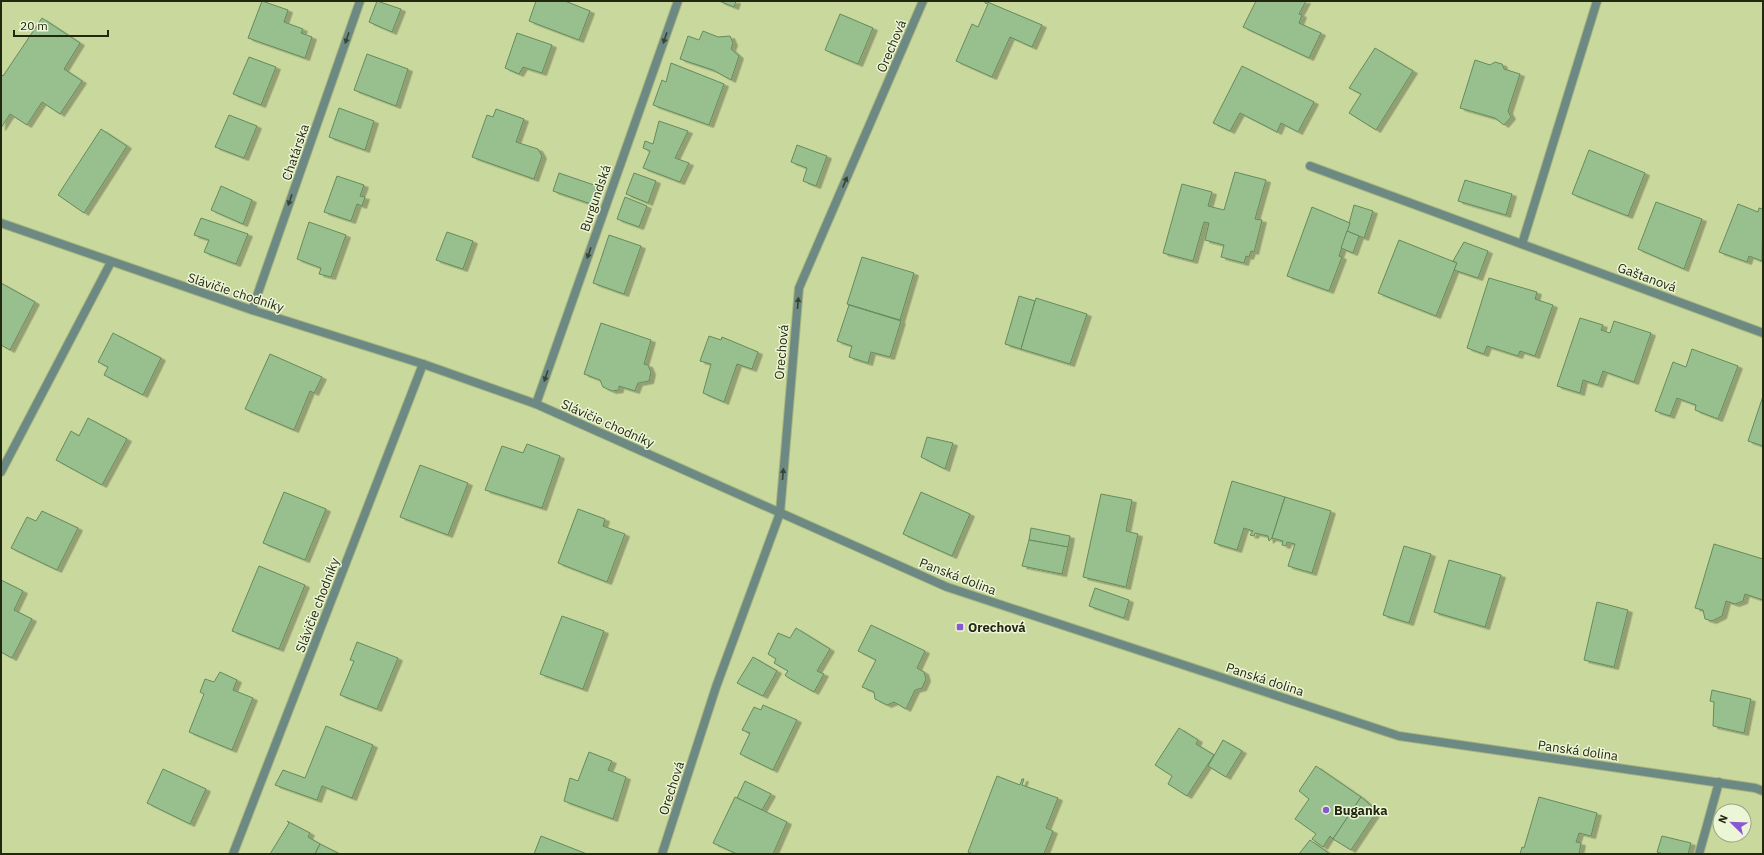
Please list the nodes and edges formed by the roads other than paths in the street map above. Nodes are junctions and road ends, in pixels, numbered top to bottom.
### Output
1 (360, 1) edge
2 (678, 1) edge
3 (923, 1) edge
4 (1597, 1) edge
5 (1310, 166) dead end
6 (1, 223) edge
7 (1522, 244) junction
8 (111, 262) junction
9 (252, 310) junction
10 (1763, 333) edge
11 (422, 364) junction
12 (536, 404) junction
13 (1, 472) edge
14 (780, 513) junction
15 (1719, 782) junction
16 (1763, 791) edge
17 (233, 854) edge
18 (662, 854) edge
19 (1699, 854) edge

1 -> 9 street, Chatárska
2 -> 12 street, Burgundská
14 -> 3 street, Orechová
4 - 7 street
5 - 7 street, Gaštanová
6 - 8 street, Slávičie chodníky
7 - 10 street, Gaštanová
8 - 9 street, Slávičie chodníky
8 - 13 street
9 - 11 street, Slávičie chodníky
11 - 12 street, Slávičie chodníky
11 - 17 street, Slávičie chodníky
12 - 14 street, Slávičie chodníky
14 - 15 street, Panská dolina
14 - 18 street, Orechová
15 - 16 street, Panská dolina
15 - 19 street

